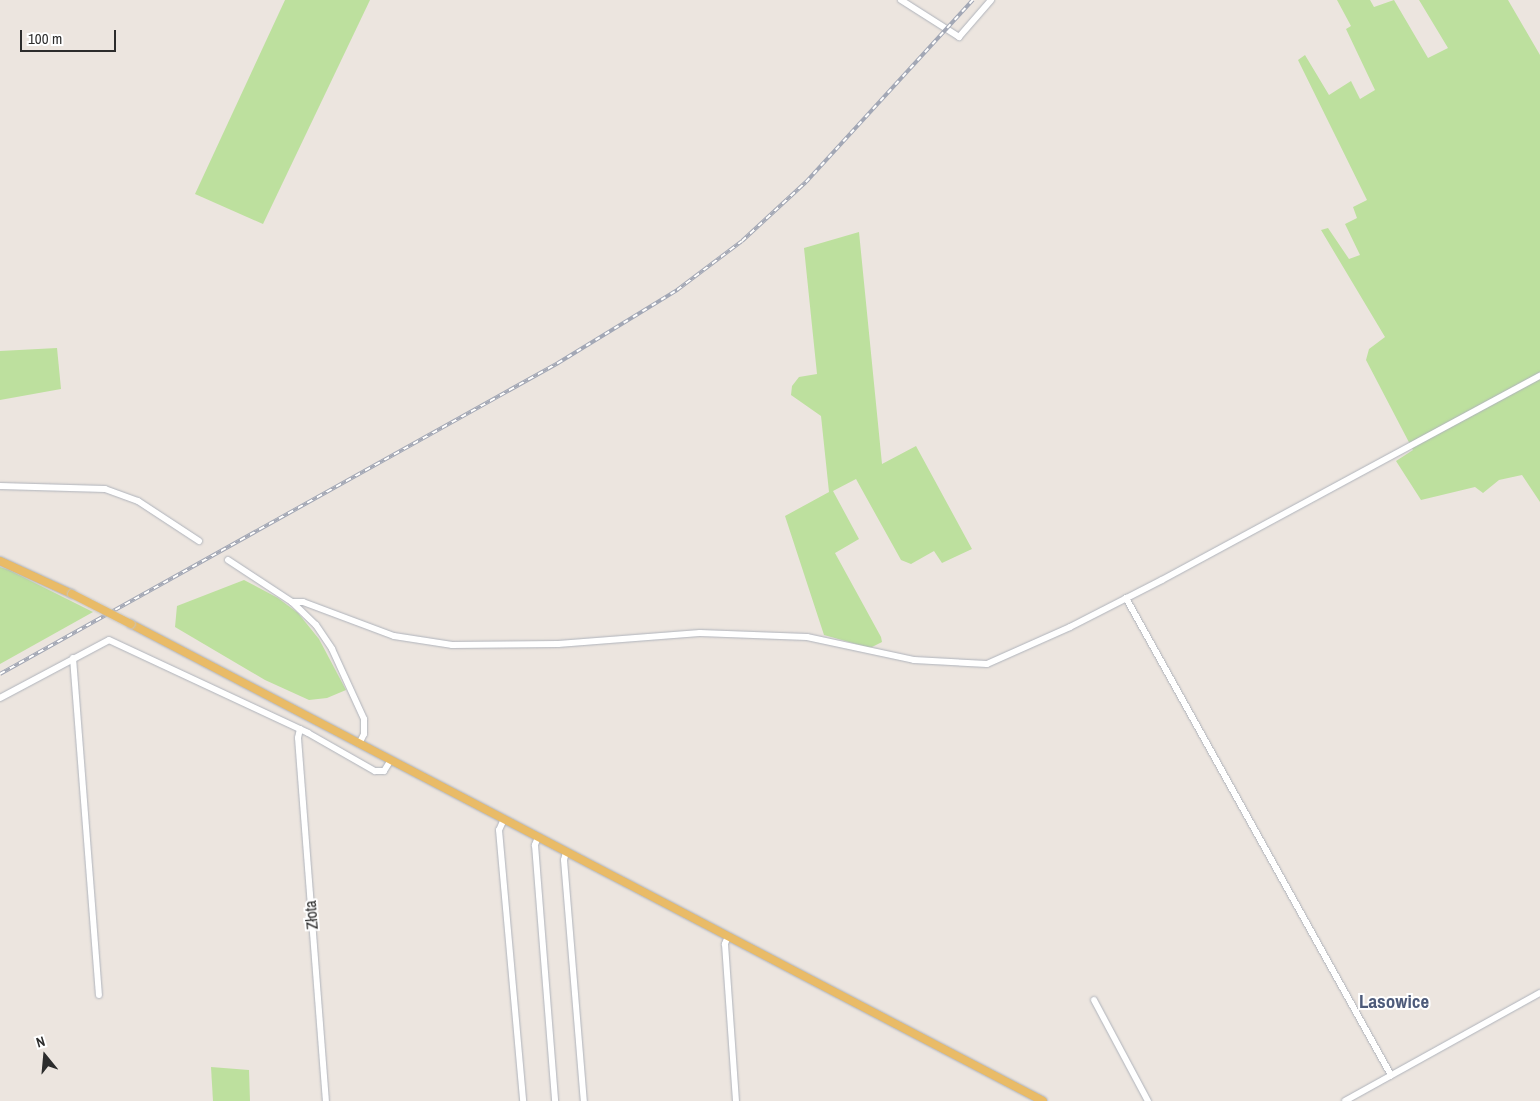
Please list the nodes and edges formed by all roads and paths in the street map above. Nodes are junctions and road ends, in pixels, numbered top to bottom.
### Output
1 (901, 0) edge
2 (991, 0) edge
3 (1540, 376) edge
4 (0, 486) edge
5 (198, 541) dead end
6 (228, 560) dead end
7 (0, 562) edge
8 (1126, 598) junction
9 (292, 602) junction
10 (73, 658) junction
11 (0, 698) edge
12 (300, 729) junction
13 (359, 744) junction
14 (391, 760) junction
15 (504, 819) junction
16 (538, 837) junction
17 (566, 852) junction
18 (728, 936) junction
19 (1540, 993) edge
20 (98, 995) dead end
21 (1094, 1000) dead end
22 (1391, 1075) junction
23 (326, 1101) edge
24 (523, 1101) edge
25 (556, 1101) edge
26 (584, 1101) edge
27 (736, 1101) edge
28 (1043, 1101) edge
29 (1148, 1101) edge
30 (1344, 1101) edge

1 - 2 street
3 - 8 street
4 - 5 street
6 - 9 street
7 - 13 main road, bridge
8 - 9 street
8 - 22 street
9 - 13 street
10 - 11 street
10 - 12 street
10 - 20 street
12 - 14 street
12 - 23 street, Złota
13 - 14 main road
14 - 15 main road
15 - 16 main road
15 - 24 street
16 - 17 main road
16 - 25 street
17 - 18 main road
17 - 26 street
18 - 27 street
18 - 28 main road
19 - 22 street
21 - 29 street
22 - 30 street

